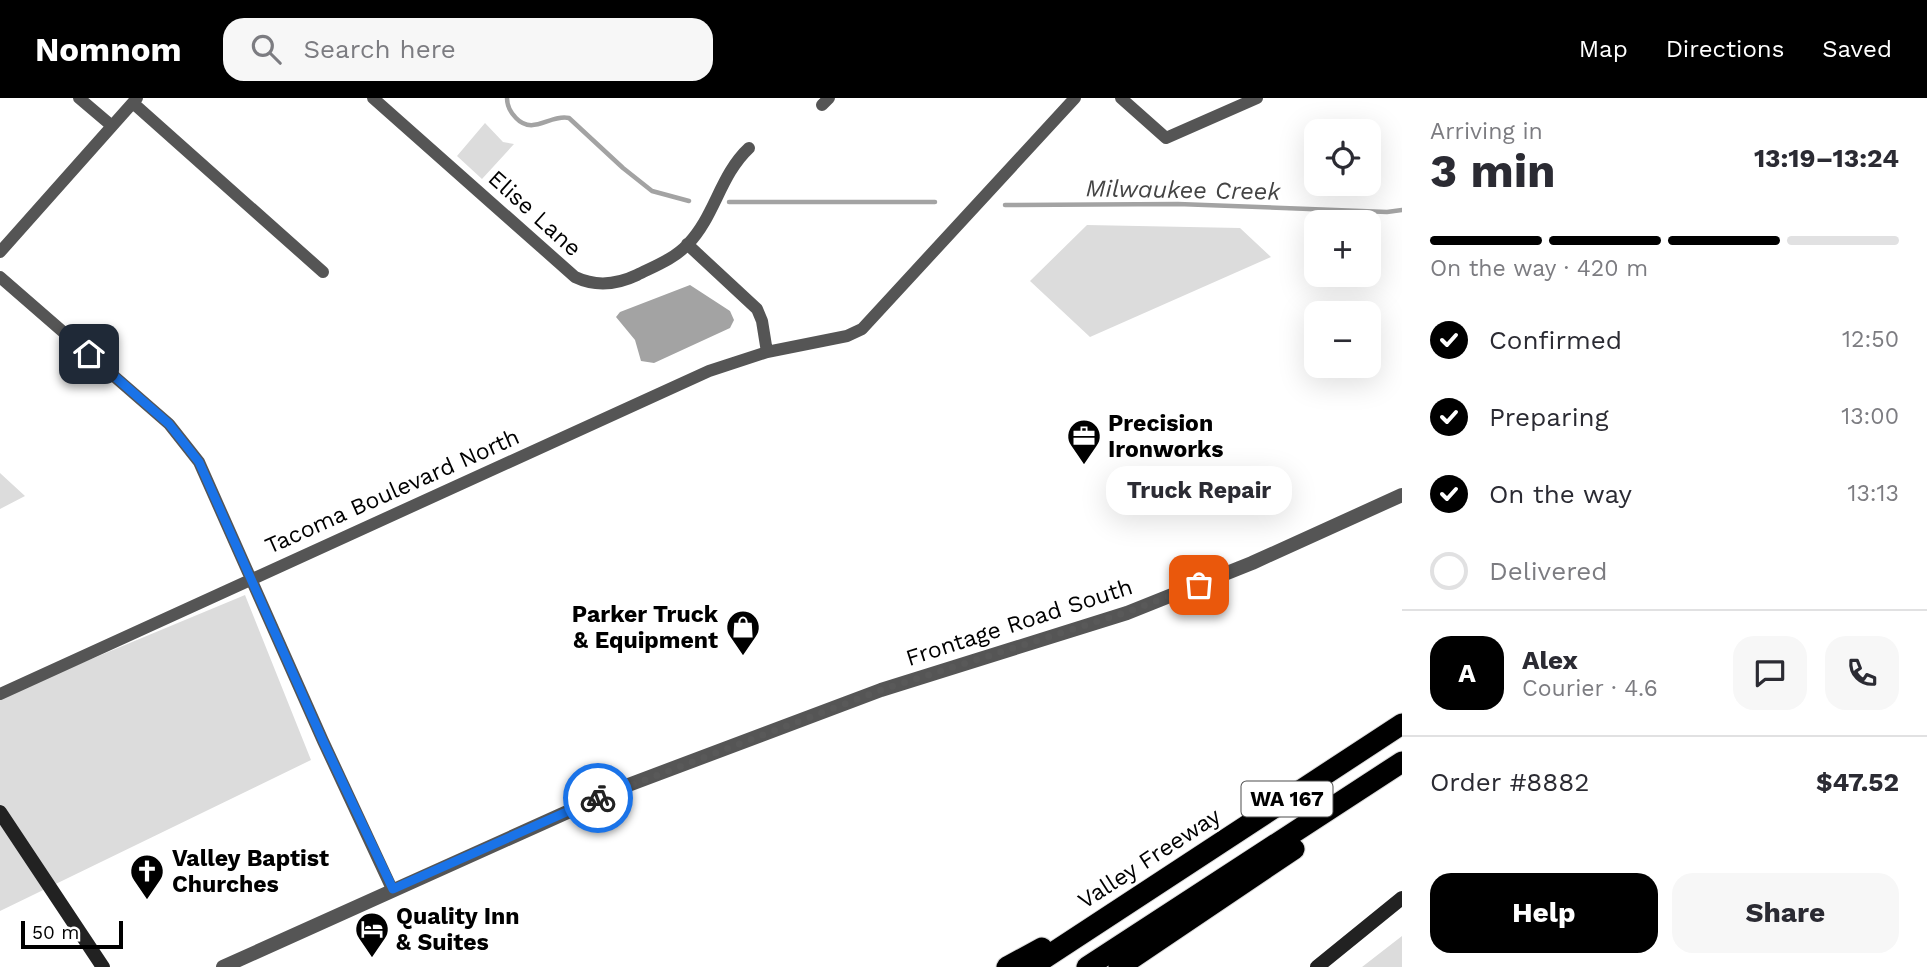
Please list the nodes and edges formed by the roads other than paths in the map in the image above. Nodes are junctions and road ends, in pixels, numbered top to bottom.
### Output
1 (79, 98) edge
2 (373, 98) edge
3 (1075, 98) edge
4 (1121, 98) edge
5 (1257, 98) edge
6 (135, 101) edge
7 (112, 126) junction
8 (749, 148) dead end
9 (687, 244) junction
10 (0, 252) edge
11 (323, 272) dead end
12 (0, 277) edge
13 (766, 352) junction
14 (1402, 495) edge
15 (251, 578) junction
16 (0, 694) edge
17 (1402, 724) edge
18 (1402, 762) edge
19 (1382, 776) junction
20 (0, 812) edge
21 (1172, 875) junction
22 (393, 889) junction
23 (1402, 898) edge
24 (103, 967) edge
25 (223, 967) edge
26 (1007, 967) edge
27 (1031, 967) edge
28 (1087, 967) edge
29 (1119, 967) edge
30 (1317, 967) edge

1 - 7 street
2 - 9 street, Elise Lane
3 - 13 street, Tacoma Boulevard North
4 - 5 street
6 - 7 street
6 - 11 street
7 - 10 street
8 - 9 street, Elise Lane
9 - 13 street
12 - 15 street
13 - 15 street, Tacoma Boulevard North
14 - 22 street, Frontage Road South
15 - 16 street, Tacoma Boulevard North
15 - 22 street
17 - 21 highway, Valley Freeway / WA 167
18 - 19 highway, WA 167
19 - 28 highway, WA 167
19 - 29 highway
20 - 24 main road
21 - 26 highway
21 - 27 highway, Valley Freeway / WA 167
22 - 25 street, Frontage Road South
23 - 30 main road

